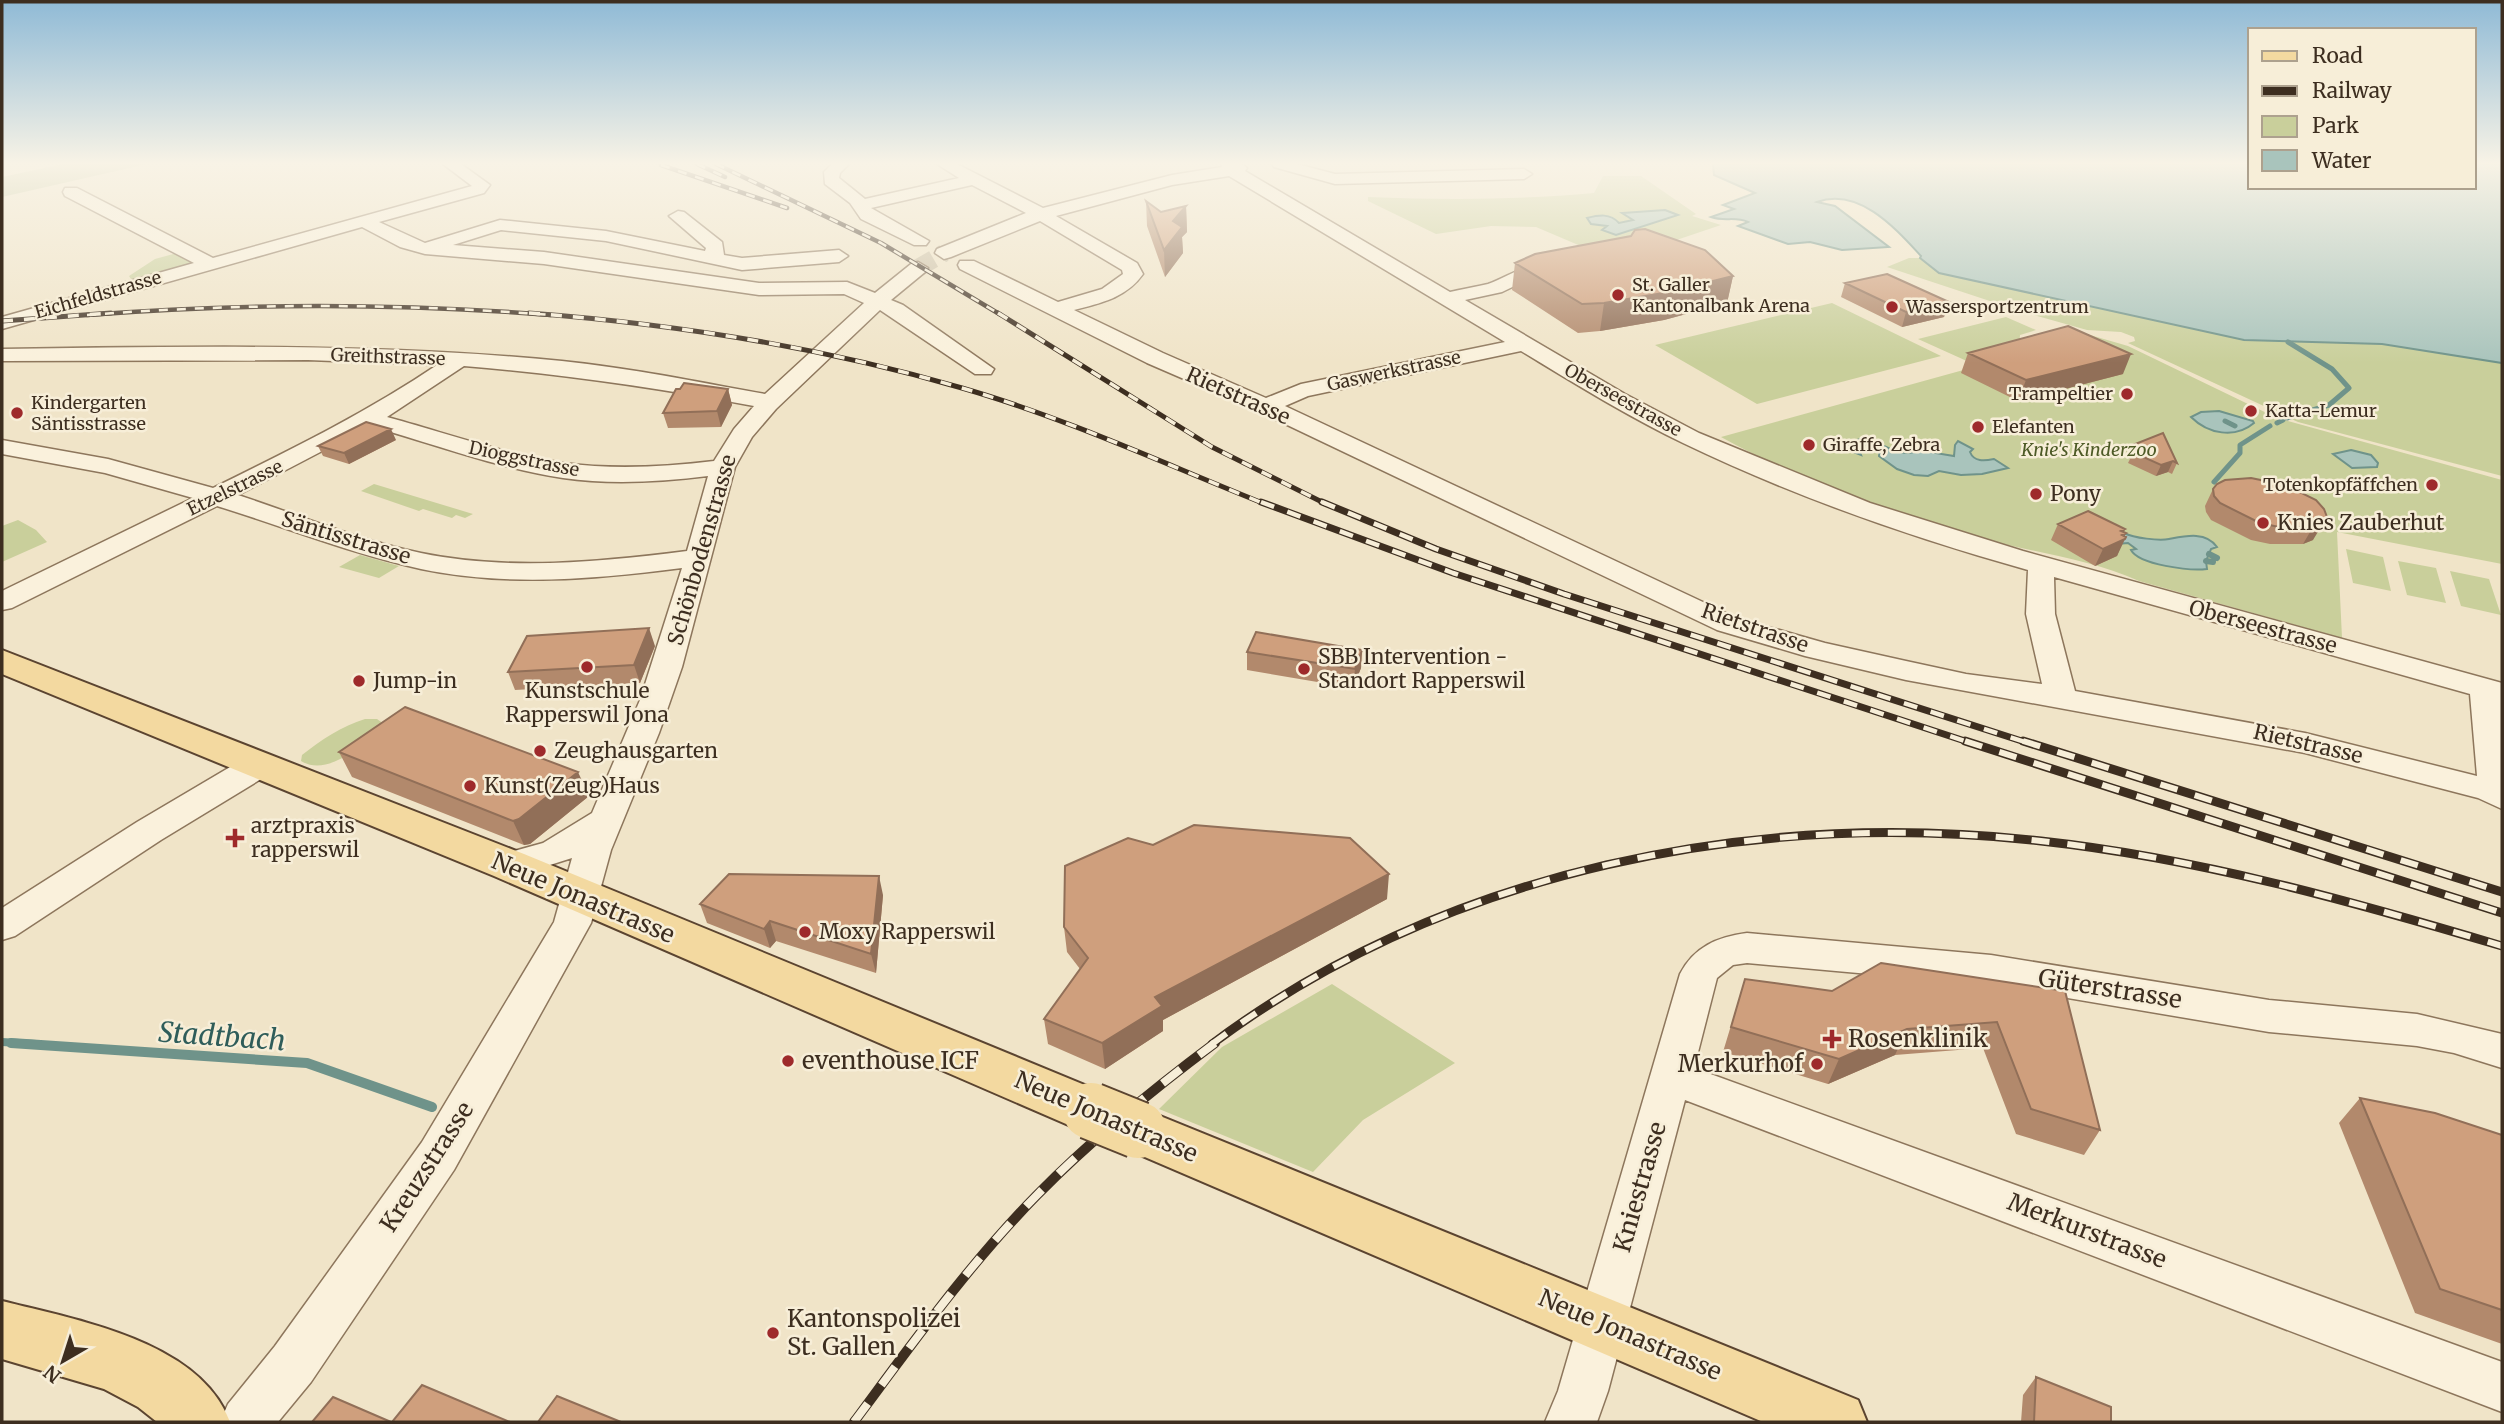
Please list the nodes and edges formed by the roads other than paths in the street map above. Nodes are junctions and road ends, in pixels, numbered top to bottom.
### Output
1 (144, 230) edge
2 (324, 230) edge
3 (381, 230) edge
4 (482, 230) edge
5 (553, 230) edge
6 (696, 230) edge
7 (899, 230) edge
8 (996, 230) edge
9 (1069, 230) edge
10 (1336, 230) edge
11 (849, 238) dead end
12 (920, 241) dead end
13 (425, 248) junction
14 (182, 249) junction
15 (944, 253) tunnel mouth
16 (839, 256) junction
17 (714, 257) junction
18 (209, 263) junction
19 (967, 265) dead end
20 (1568, 265) edge
21 (918, 268) tunnel mouth
22 (847, 288) junction
23 (1448, 298) junction
24 (879, 300) junction
25 (2, 303) edge
26 (1056, 309) junction
27 (2, 323) edge
28 (1525, 344) junction
29 (2, 355) edge
30 (460, 359) junction
31 (983, 369) dead end
32 (771, 402) junction
33 (1266, 406) junction
34 (369, 419) junction
35 (2, 447) edge
36 (723, 467) junction
37 (217, 497) junction
38 (699, 558) junction
39 (2042, 566) junction
40 (2, 602) edge
41 (2, 661) edge
42 (2493, 690) edge
43 (2061, 695) junction
44 (259, 765) junction
45 (2496, 794) edge
46 (607, 819) junction
47 (509, 866) junction
48 (577, 894) junction
49 (2, 926) edge
50 (1716, 957) joint
51 (2502, 1051) edge
52 (1671, 1077) junction
53 (1602, 1323) junction
54 (2, 1330) edge
55 (2502, 1387) edge
56 (199, 1422) edge
57 (246, 1422) edge
58 (1571, 1422) edge
59 (1836, 1422) edge

1 - 14 street
2 - 18 street, Eichfeldstrasse
3 - 13 street
4 - 13 street
5 - 17 street
6 - 17 street
7 - 12 street
8 - 15 street
9 - 26 street
10 - 23 street, Oberseestrasse
11 - 16 street
13 - 22 street
14 - 18 street
14 - 25 street
16 - 17 street
16 - 22 street
18 - 27 street, Eichfeldstrasse
19 - 26 street, Rietstrasse
20 - 23 street
21 - 24 street, Schönbodenstrasse
22 - 24 street
23 - 28 street, Oberseestrasse
24 - 31 street
24 - 32 street, Schönbodenstrasse
26 - 33 street, Rietstrasse
28 - 33 street, Gaswerkstrasse
28 - 39 street, Oberseestrasse
29 - 30 street, Greithstrasse
30 - 32 street, Greithstrasse
30 - 34 street, Etzelstrasse
32 - 36 street, Schönbodenstrasse
33 - 43 street, Rietstrasse
34 - 36 street, Dioggstrasse
34 - 37 street, Etzelstrasse
35 - 37 street, Säntisstrasse
36 - 38 street, Schönbodenstrasse
37 - 38 street, Säntisstrasse
37 - 40 street, Etzelstrasse
38 - 46 street, Schönbodenstrasse
39 - 42 street, Oberseestrasse
39 - 43 street
41 - 44 main road, Neue Jonastrasse
42 - 45 street, Oberseestrasse
43 - 45 street, Rietstrasse
44 - 47 main road, Neue Jonastrasse
44 - 49 street
46 - 47 street
46 - 48 street, Schönbodenstrasse
47 - 48 main road, Neue Jonastrasse
48 - 53 main road, Neue Jonastrasse
48 - 57 street, Kreuzstrasse
50 - 51 street, Güterstrasse
50 - 52 street, Kniestrasse
52 - 53 street, Kniestrasse
52 - 55 street, Merkurstrasse
53 - 58 street, Kniestrasse
53 - 59 main road, Neue Jonastrasse
54 - 56 main road

